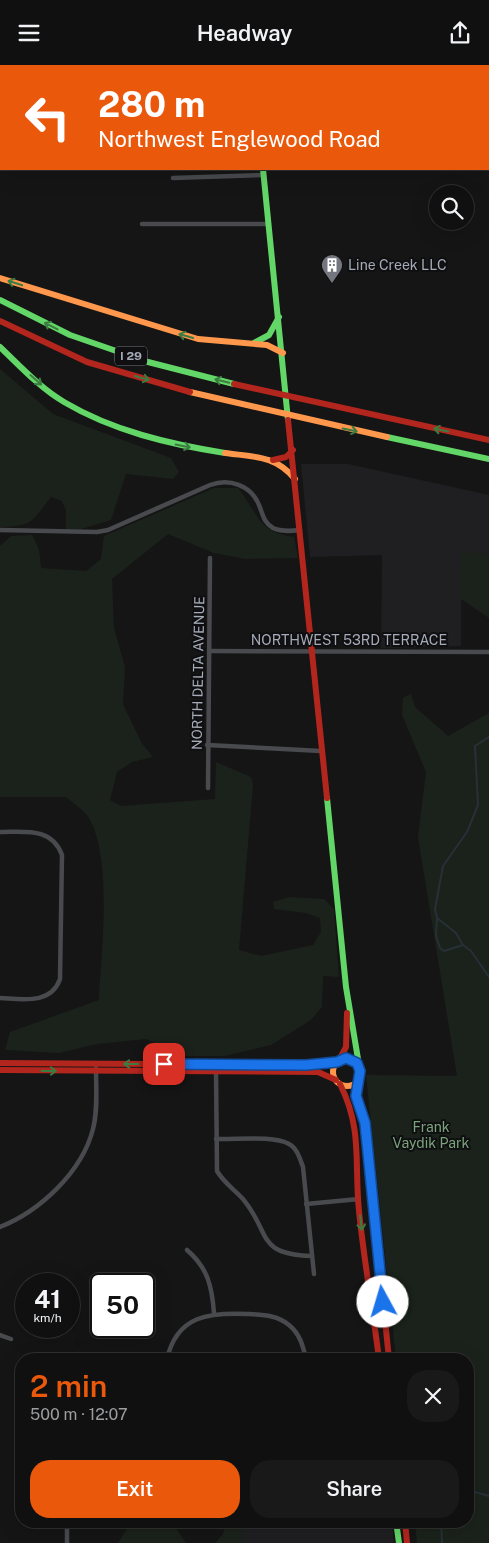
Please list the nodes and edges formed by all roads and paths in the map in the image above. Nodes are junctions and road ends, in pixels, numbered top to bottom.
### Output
1 (264, 172) edge
2 (173, 178) dead end
3 (142, 224) dead end
4 (269, 224) junction
5 (0, 278) edge
6 (0, 300) edge
7 (278, 317) junction
8 (0, 321) edge
9 (252, 344) junction
10 (0, 347) edge
11 (283, 353) junction
12 (489, 440) edge
13 (292, 450) junction
14 (489, 459) edge
15 (273, 460) junction
16 (295, 479) junction
17 (0, 530) edge
18 (300, 531) junction
19 (210, 558) dead end
20 (209, 651) junction
21 (312, 652) junction
22 (489, 652) edge
23 (207, 745) junction
24 (321, 751) junction
25 (208, 788) dead end
26 (0, 832) edge
27 (0, 998) edge
28 (348, 1001) junction
29 (338, 1061) junction
30 (0, 1063) edge
31 (216, 1064) junction
32 (359, 1065) junction
33 (96, 1067) junction
34 (0, 1070) edge
35 (216, 1072) junction
36 (358, 1080) junction
37 (338, 1082) junction
38 (216, 1139) junction
39 (359, 1199) junction
40 (306, 1203) junction
41 (0, 1227) edge
42 (187, 1250) dead end
43 (312, 1256) junction
44 (314, 1274) dead end
45 (214, 1313) junction
46 (0, 1335) edge
47 (11, 1339) dead end
48 (168, 1353) edge
49 (304, 1353) edge
50 (378, 1353) edge
51 (388, 1353) edge
52 (67, 1528) edge
53 (397, 1528) edge
54 (405, 1528) edge
55 (67, 1543) edge
56 (399, 1543) edge
57 (407, 1543) edge

1 - 2 street
1 - 4 main road
3 - 4 street
4 - 7 main road
9 -> 5 main road
12 -> 6 main road, I 29
7 - 9 main road
7 - 11 main road
8 -> 14 main road, I 29
9 - 11 main road
10 -> 15 main road
11 - 13 main road
13 - 15 main road
13 - 16 main road
15 - 16 main road
16 - 18 main road
17 - 18 street
18 - 21 main road
19 - 20 street, NORTH DELTA AVENUE
20 - 21 street, NORTHWEST 53RD TERRACE
20 - 23 street, NORTH DELTA AVENUE
21 - 22 street, NORTHWEST 53RD TERRACE
21 - 24 main road
23 - 24 street
23 - 25 street, NORTH DELTA AVENUE
24 - 28 main road
26 - 27 street
28 - 29 main road
28 - 32 main road
29 - 31 main road
29 - 32 main road
29 - 37 main road
30 - 33 main road
31 -> 33 main road
31 - 35 street
32 - 36 main road
34 -> 33 main road
33 - 35 main road
33 - 41 street
35 - 37 main road
35 - 38 street
36 - 37 main road
36 - 51 main road
37 - 39 main road
38 - 40 street
38 - 43 street
39 - 40 street
39 -> 50 main road
40 - 43 street
42 - 45 street
43 - 44 street
45 - 48 street
45 - 49 street
46 - 47 street
52 - 55 street
53 - 56 main road
54 - 57 main road

